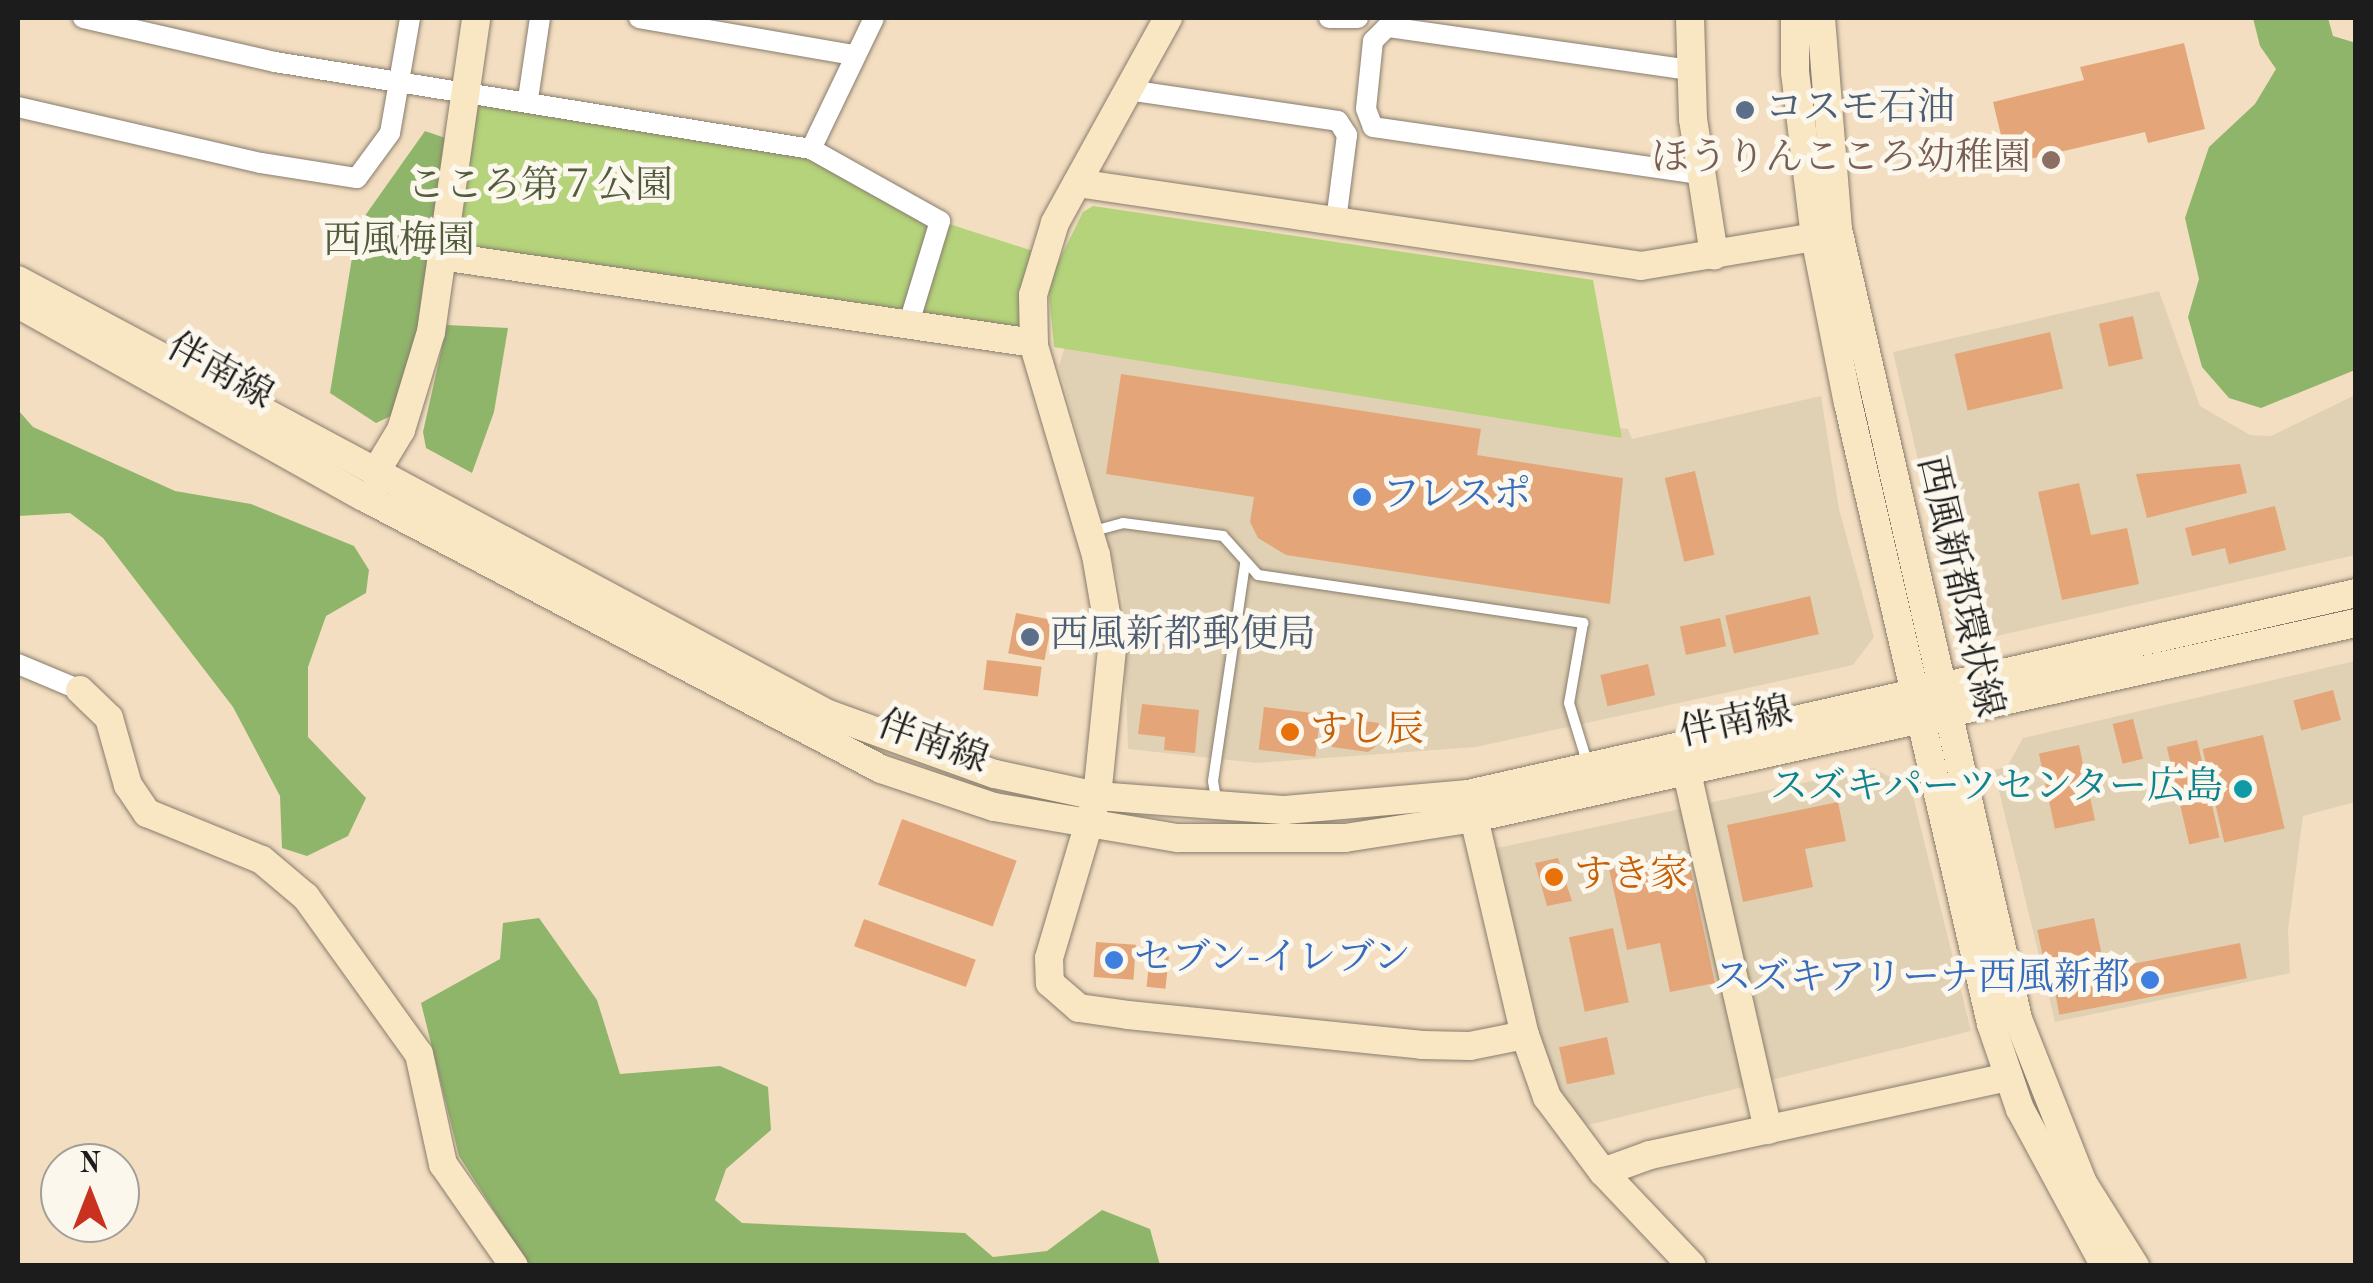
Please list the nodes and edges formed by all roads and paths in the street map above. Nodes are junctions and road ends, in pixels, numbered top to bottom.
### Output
1 (84, 18) edge
2 (410, 18) edge
3 (476, 18) edge
4 (540, 18) edge
5 (639, 18) edge
6 (874, 18) edge
7 (1168, 18) edge
8 (1328, 18) edge
9 (1358, 18) edge
10 (1690, 18) edge
11 (1795, 18) edge
12 (1822, 18) edge
13 (853, 55) junction
14 (1690, 70) junction
15 (400, 82) junction
16 (1128, 90) junction
17 (466, 92) junction
18 (528, 99) junction
19 (18, 108) edge
20 (811, 149) junction
21 (1700, 174) junction
22 (1077, 183) junction
23 (1336, 221) junction
24 (1816, 236) junction
25 (1714, 255) junction
26 (440, 256) junction
27 (18, 280) edge
28 (18, 304) edge
29 (908, 326) junction
30 (1034, 343) junction
31 (375, 474) junction
32 (1089, 532) junction
33 (1244, 563) junction
34 (2356, 593) edge
35 (2356, 623) edge
36 (18, 664) edge
37 (1944, 683) junction
38 (1913, 688) junction
39 (80, 690) joint
40 (1950, 718) junction
41 (1920, 724) junction
42 (1588, 765) junction
43 (1687, 773) junction
44 (1097, 796) junction
45 (1217, 808) junction
46 (1474, 818) junction
47 (1089, 823) junction
48 (1525, 1036) junction
49 (2009, 1078) junction
50 (1768, 1130) junction
51 (1603, 1172) junction
52 (514, 1266) edge
53 (1692, 1266) edge
54 (2105, 1266) edge
55 (2135, 1266) edge

1 - 15 street
2 - 15 street
3 - 17 street
4 - 18 street
5 - 13 street
6 - 13 street
7 - 16 street
8 - 9 street
10 - 14 street
11 - 24 street, 西風新都環状線
12 - 37 street, 西風新都環状線
13 - 20 street
14 - 21 street
14 - 21 street
15 - 17 street
15 - 19 street
16 - 22 street
16 - 23 street
17 - 18 street
17 - 26 street
18 - 20 street
20 - 29 street
21 - 25 street
22 - 23 street
22 - 30 street
23 - 25 street
24 - 25 street
24 - 38 street, 西風新都環状線
26 - 29 street
26 - 31 street
27 - 31 street, 伴南線
28 - 47 street, 伴南線
29 - 30 street
30 - 32 street
31 - 44 street, 伴南線
32 - 33 lane
32 - 44 street
33 - 42 lane
33 - 45 lane
34 - 37 street, 伴南線
35 - 40 street, 伴南線
36 - 39 street
37 - 38 street, 伴南線
37 - 40 street, 西風新都環状線
38 - 41 street, 西風新都環状線
38 - 42 street, 伴南線
39 - 52 street
40 - 41 street, 伴南線
40 - 55 street, 西風新都環状線
41 - 43 street, 伴南線
41 - 49 street, 西風新都環状線
42 - 45 street, 伴南線
43 - 46 street, 伴南線
43 - 50 street
44 - 45 street, 伴南線
44 - 47 street
46 - 47 street, 伴南線
46 - 48 street
47 - 48 street
48 - 51 street
49 - 50 street
49 - 54 street, 西風新都環状線
50 - 51 street
51 - 53 street

